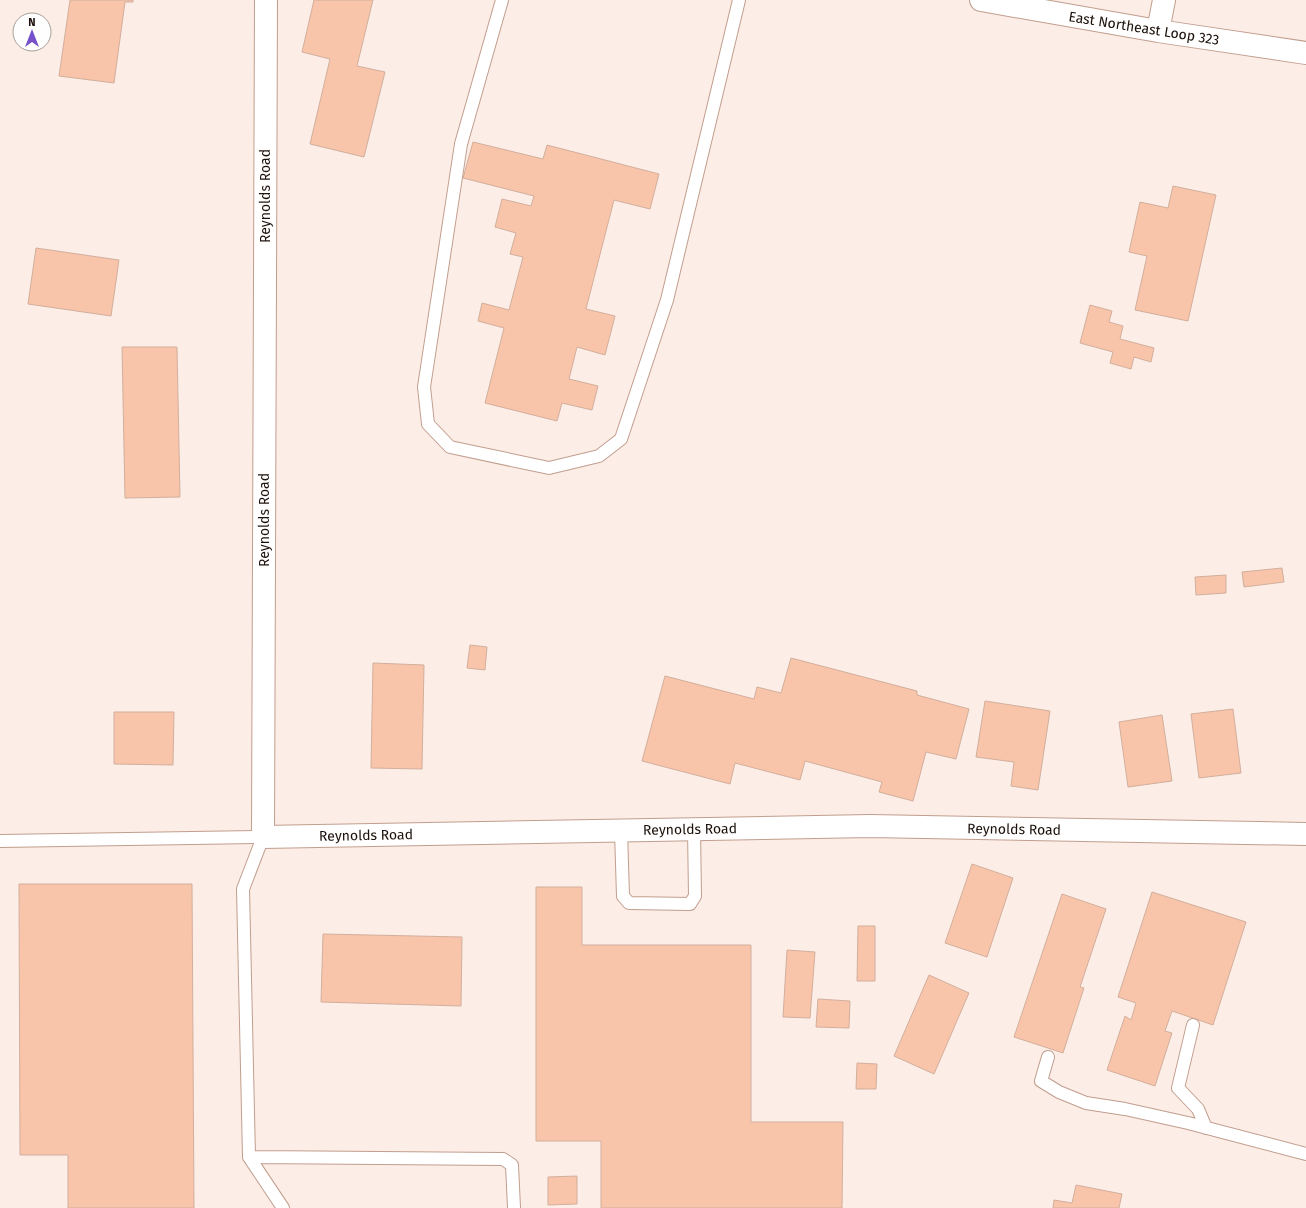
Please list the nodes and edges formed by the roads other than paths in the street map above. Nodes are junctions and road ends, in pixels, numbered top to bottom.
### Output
1 (266, 0) edge
2 (502, 0) edge
3 (739, 0) edge
4 (981, 0) edge
5 (1164, 0) edge
6 (1158, 31) junction
7 (1306, 53) edge
8 (694, 829) junction
9 (621, 830) junction
10 (1306, 834) edge
11 (263, 837) junction
12 (0, 841) edge
13 (1193, 1025) dead end
14 (1048, 1057) dead end
15 (1206, 1128) junction
16 (1306, 1154) edge
17 (249, 1157) junction
18 (283, 1208) edge
19 (514, 1208) edge

1 - 11 main road, Reynolds Road
2 - 3 lane
4 - 6 main road, East Northeast Loop 323
5 - 6 main road
6 - 7 main road, East Northeast Loop 323
8 - 9 main road, Reynolds Road
8 - 9 lane
8 - 10 main road, Reynolds Road
9 - 11 main road, Reynolds Road
11 - 12 lane
11 - 17 lane
13 - 15 lane
14 - 15 lane
15 - 16 lane
17 - 18 lane
17 - 19 lane

